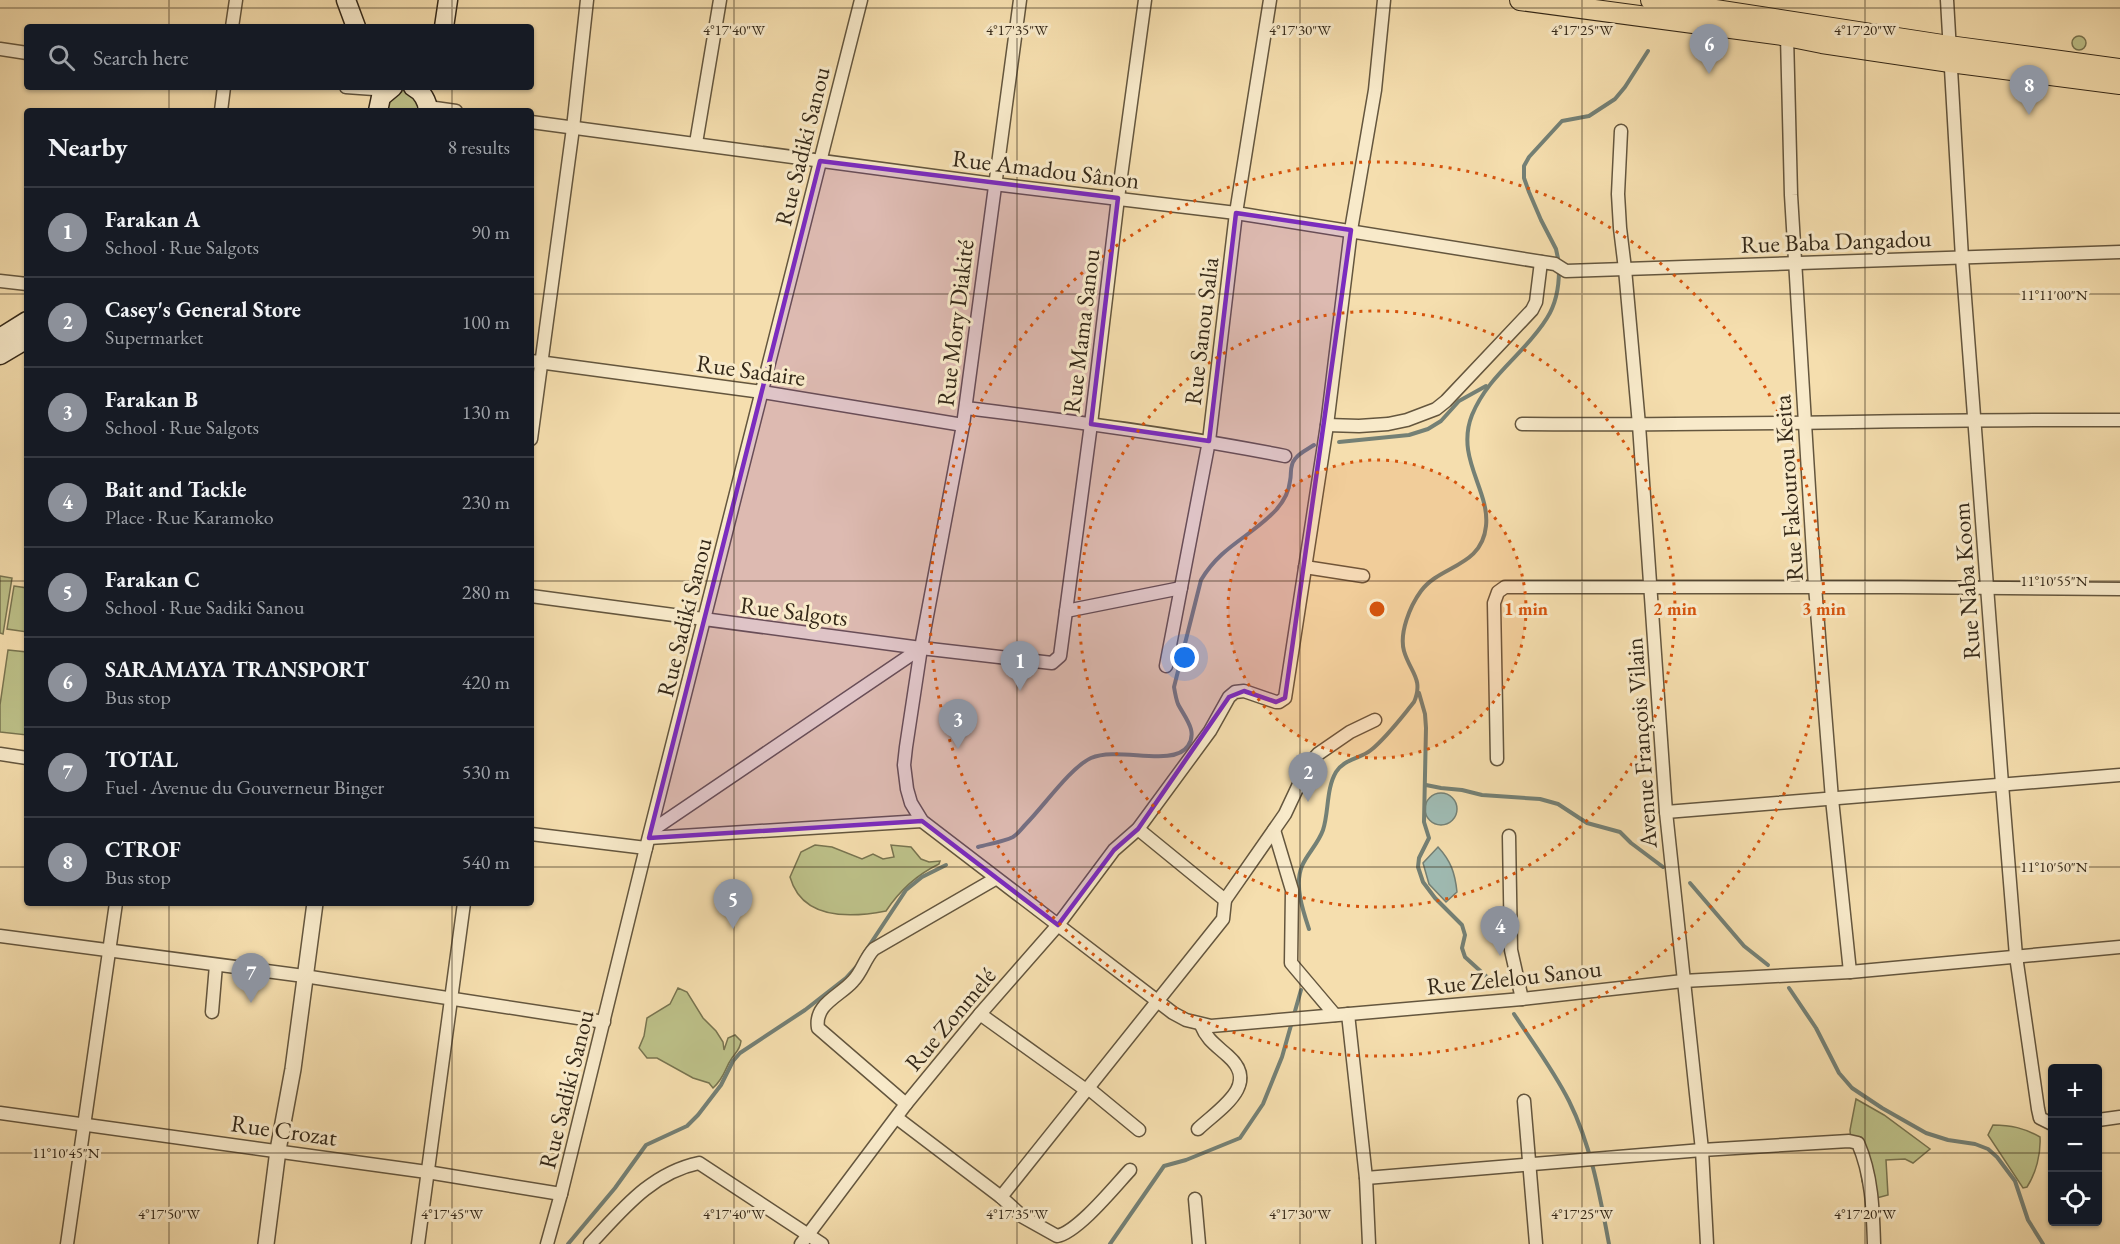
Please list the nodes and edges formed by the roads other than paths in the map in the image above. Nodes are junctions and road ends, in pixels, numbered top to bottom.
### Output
1 (236, 0) edge
2 (346, 0) edge
3 (448, 0) edge
4 (587, 0) edge
5 (720, 0) edge
6 (861, 0) edge
7 (1020, 0) edge
8 (1145, 0) edge
9 (1270, 0) edge
10 (1384, 0) edge
11 (1520, 0) edge
12 (1652, 0) edge
13 (1947, 0) edge
14 (232, 24) edge
15 (355, 24) edge
16 (443, 24) edge
17 (1787, 36) junction
18 (0, 49) edge
19 (24, 53) edge
20 (1949, 54) junction
21 (2120, 69) edge
22 (2120, 84) edge
23 (224, 90) edge
24 (355, 90) edge
25 (418, 90) edge
26 (378, 98) edge
27 (428, 102) edge
28 (221, 108) edge
29 (447, 108) edge
30 (534, 122) edge
31 (573, 128) junction
32 (1621, 131) dead end
33 (696, 143) junction
34 (820, 161) junction
35 (994, 184) junction
36 (1118, 198) junction
37 (1236, 213) junction
38 (1351, 230) junction
39 (2120, 252) edge
40 (1962, 258) junction
41 (1541, 262) junction
42 (1796, 263) junction
43 (1560, 267) joint
44 (1626, 269) junction
45 (0, 281) edge
46 (24, 284) edge
47 (24, 323) edge
48 (0, 338) edge
49 (24, 341) edge
50 (0, 356) edge
51 (536, 361) edge
52 (534, 392) edge
53 (762, 392) junction
54 (966, 408) junction
55 (1975, 419) junction
56 (2120, 420) edge
57 (1805, 423) junction
58 (1092, 424) junction
59 (1522, 424) dead end
60 (963, 425) junction
61 (1327, 425) junction
62 (1639, 425) junction
63 (1209, 441) junction
64 (1285, 456) dead end
65 (1305, 567) junction
66 (1363, 576) dead end
67 (1815, 586) junction
68 (1181, 588) junction
69 (1650, 588) junction
70 (1988, 588) junction
71 (2120, 589) edge
72 (534, 596) edge
73 (1066, 611) junction
74 (704, 620) junction
75 (921, 648) junction
76 (1052, 663) joint
77 (1166, 666) dead end
78 (1375, 720) dead end
79 (0, 754) edge
80 (24, 758) edge
81 (1497, 759) dead end
82 (2120, 775) edge
83 (2002, 784) junction
84 (1832, 799) junction
85 (1666, 812) junction
86 (922, 821) junction
87 (1138, 829) junction
88 (1274, 830) junction
89 (534, 834) edge
90 (1509, 836) dead end
91 (649, 839) junction
92 (995, 879) junction
93 (1225, 900) junction
94 (116, 906) edge
95 (315, 906) edge
96 (465, 906) edge
97 (1058, 925) junction
98 (0, 936) edge
99 (2120, 947) edge
100 (109, 951) junction
101 (2016, 956) junction
102 (216, 965) junction
103 (1850, 972) junction
104 (304, 976) junction
105 (1683, 981) junction
106 (452, 999) junction
107 (1522, 999) junction
108 (1156, 1001) junction
109 (212, 1012) dead end
110 (980, 1014) junction
111 (1348, 1014) junction
112 (1335, 1015) junction
113 (604, 1022) junction
114 (1201, 1025) junction
115 (1087, 1089) junction
116 (1524, 1101) dead end
117 (906, 1104) junction
118 (0, 1113) edge
119 (2120, 1117) edge
120 (897, 1118) junction
121 (2102, 1119) edge
122 (2048, 1122) edge
123 (83, 1123) junction
124 (1197, 1128) dead end
125 (1139, 1130) dead end
126 (278, 1150) junction
127 (1702, 1150) junction
128 (1529, 1164) junction
129 (1130, 1170) dead end
130 (427, 1172) junction
131 (1366, 1178) junction
132 (561, 1194) junction
133 (1000, 1197) junction
134 (1195, 1199) dead end
135 (805, 1239) edge
136 (67, 1244) edge
137 (266, 1244) edge
138 (418, 1244) edge
139 (547, 1244) edge
140 (590, 1244) edge
141 (822, 1244) edge
142 (1199, 1244) edge
143 (1369, 1244) edge
144 (1536, 1244) edge
145 (1707, 1244) edge
146 (1874, 1244) edge

1 - 14 street
2 - 15 main road
3 - 16 main road
4 - 31 street
5 - 33 street
6 - 34 street, Rue Sadiki Sanou
7 - 35 street, Rue Mory Diakité
8 - 36 street, Rue Mama Sanou
9 - 37 street, Rue Sanou Salia
10 - 38 street
11 - 17 main road
12 - 20 main road
13 - 20 street, Rue Naba Koom
17 - 20 main road
17 - 42 street, Rue Fakourou Keita
18 - 19 street
20 - 21 main road
20 - 22 main road
20 - 40 street, Rue Naba Koom
23 - 28 street
24 - 26 street
25 - 27 main road
27 - 29 street
30 - 31 street, Rue Amadou Sânon
31 - 33 street, Rue Amadou Sânon
31 - 51 street
32 - 44 street, Avenue François Vilain
33 - 34 street, Rue Amadou Sânon
34 - 35 street, Rue Amadou Sânon
34 - 53 street, Rue Sadiki Sanou
35 - 36 street, Rue Amadou Sânon
35 - 54 street, Rue Mory Diakité
36 - 37 street, Rue Amadou Sânon
36 - 58 street, Rue Mama Sanou
37 - 38 street, Rue Amadou Sânon
37 - 63 street, Rue Sanou Salia
38 - 41 street, Rue Amadou Sânon
38 - 61 street
39 - 40 street, Rue Baba Dangadou
40 - 42 street, Rue Baba Dangadou
40 - 55 street, Rue Naba Koom
41 - 43 street, Rue Amadou Sânon
41 - 61 street
42 - 44 street, Rue Baba Dangadou
42 - 57 street, Rue Fakourou Keita
43 - 44 street, Rue Baba Dangadou
44 - 62 street, Avenue François Vilain
45 - 46 street
47 - 48 main road
49 - 50 main road
51 - 52 street
51 - 53 street, Rue Sadaire
53 - 60 street, Rue Sadaire
53 - 74 street, Rue Sadiki Sanou
54 - 58 street
54 - 60 street, Rue Mory Diakité
55 - 56 street
55 - 57 street
55 - 70 street, Rue Naba Koom
57 - 62 street
57 - 67 street, Rue Fakourou Keita
58 - 63 street
58 - 73 street, Rue Mama Sanou
59 - 62 street
60 - 75 street, Rue Mory Diakité
61 - 65 street
62 - 69 street, Avenue François Vilain
63 - 64 street
63 - 68 street, Rue Sanou Salia
65 - 66 street
65 - 87 street, Rue Zonmelé
67 - 69 street
67 - 70 street
67 - 84 street, Rue Fakourou Keita
68 - 73 street
68 - 77 street, Rue Sanou Salia
69 - 81 street
69 - 85 street, Avenue François Vilain
70 - 71 street
70 - 83 street, Rue Naba Koom
72 - 74 street, Rue Salgots
73 - 76 street, Rue Mama Sanou
74 - 75 street, Rue Salgots
74 - 91 street, Rue Sadiki Sanou
75 - 76 street, Rue Salgots
75 - 86 street, Rue Mory Diakité
75 - 91 street
78 - 88 street
79 - 80 street
82 - 83 street
83 - 84 street
83 - 101 street, Rue Naba Koom
84 - 85 street
84 - 103 street, Rue Fakourou Keita
85 - 105 street, Avenue François Vilain
86 - 91 street
86 - 92 street
87 - 93 street
87 - 97 street, Rue Zonmelé
88 - 93 street
88 - 112 street
89 - 91 street
90 - 107 street
91 - 113 street, Rue Sadiki Sanou
92 - 97 street
92 - 117 street
93 - 108 street
94 - 100 street
95 - 104 street
96 - 106 street
97 - 108 street
97 - 110 street, Rue Zonmelé
98 - 100 street
99 - 101 street, Rue Zelelou Sanou
100 - 102 street
100 - 123 street
101 - 103 street, Rue Zelelou Sanou
101 - 122 street, Rue Naba Koom
102 - 104 street
102 - 109 street
103 - 105 street, Rue Zelelou Sanou
104 - 106 street
104 - 126 street
105 - 107 street, Rue Zelelou Sanou
105 - 127 street, Avenue François Vilain
106 - 113 street
106 - 130 street
107 - 111 street, Rue Zelelou Sanou
108 - 114 street
108 - 115 street
110 - 115 street
110 - 117 street, Rue Zonmelé
111 - 112 street, Rue Zelelou Sanou
111 - 131 street
112 - 114 street
113 - 132 street, Rue Sadiki Sanou
114 - 124 street
115 - 125 street
115 - 133 street
116 - 128 street
117 - 120 street, Rue Zonmelé
118 - 123 street, Rue Crozat
119 - 121 street
120 - 133 street
120 - 135 street, Rue Zonmelé
123 - 126 street, Rue Crozat
123 - 136 street
126 - 130 street, Rue Crozat
126 - 137 street
127 - 128 street
127 - 145 street, Avenue François Vilain
127 - 146 street
128 - 131 street
128 - 144 street
129 - 133 street
130 - 132 street, Rue Crozat
130 - 138 street
131 - 143 street
132 - 139 street, Rue Sadiki Sanou
134 - 142 street
135 - 140 street
135 - 141 street

